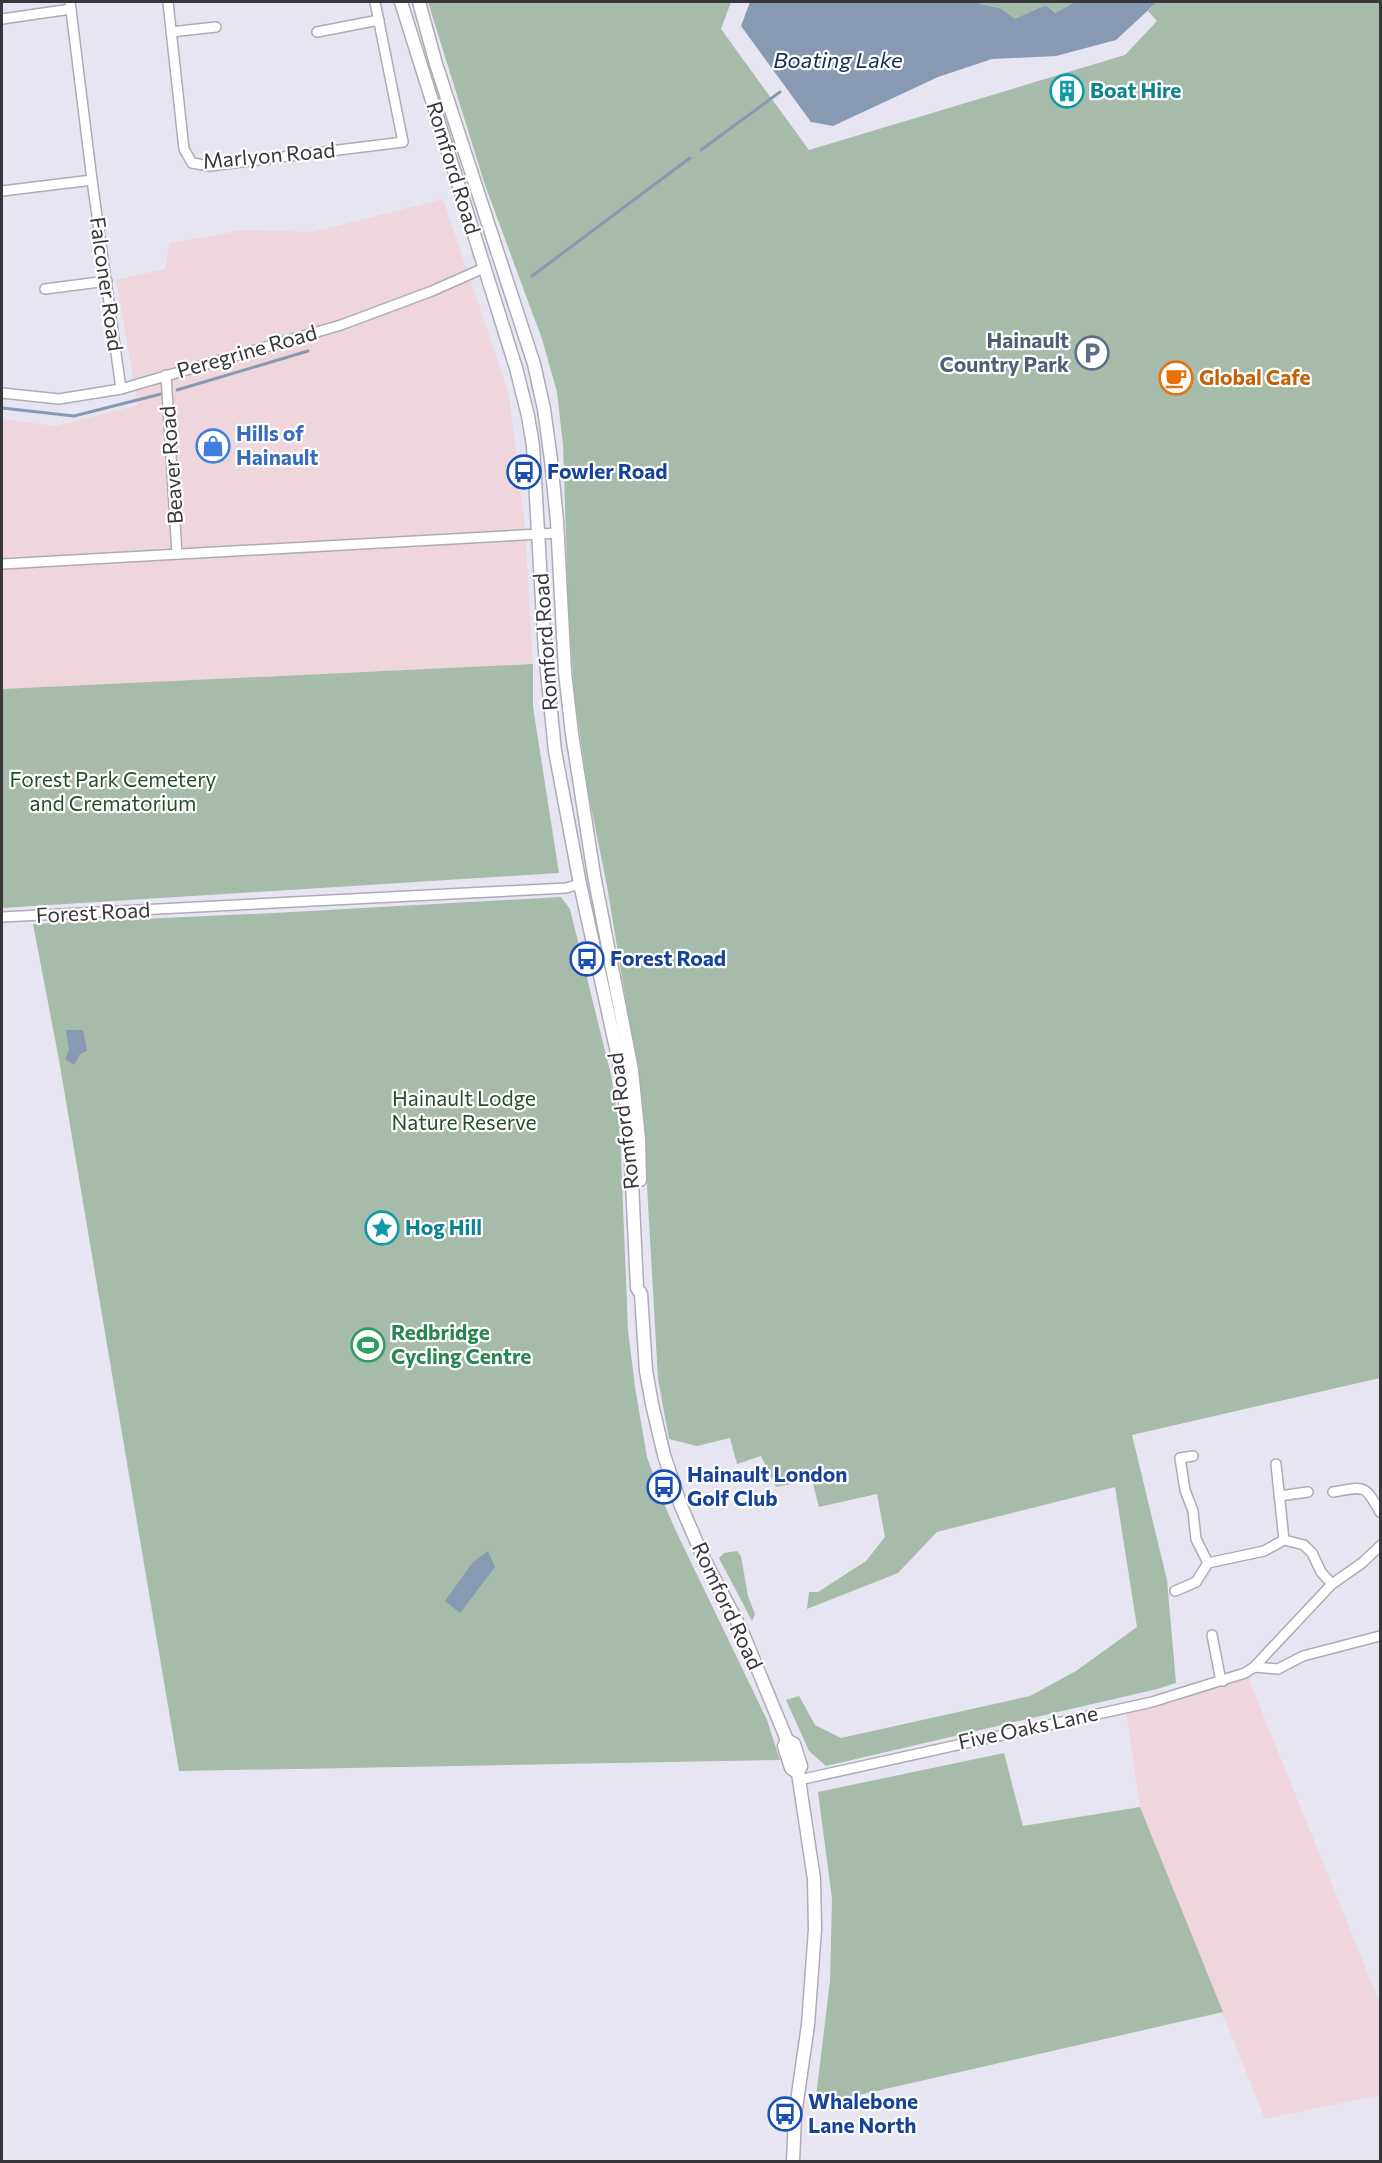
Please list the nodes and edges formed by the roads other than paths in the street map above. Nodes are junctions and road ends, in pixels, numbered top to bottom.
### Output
1 (168, 2) edge
2 (375, 2) edge
3 (401, 2) edge
4 (419, 2) edge
5 (71, 5) edge
6 (2, 19) edge
7 (379, 20) junction
8 (216, 27) dead end
9 (171, 32) junction
10 (317, 32) dead end
11 (92, 180) junction
12 (2, 191) edge
13 (484, 268) junction
14 (106, 281) junction
15 (45, 289) dead end
16 (166, 375) junction
17 (121, 389) junction
18 (2, 393) edge
19 (558, 533) junction
20 (538, 534) junction
21 (177, 554) junction
22 (2, 564) edge
23 (580, 884) junction
24 (2, 917) edge
25 (641, 1294) junction
26 (1193, 1456) dead end
27 (1276, 1464) dead end
28 (1308, 1492) dead end
29 (1333, 1492) dead end
30 (1279, 1496) junction
31 (1380, 1512) edge
32 (1284, 1540) junction
33 (1380, 1546) edge
34 (1209, 1563) junction
35 (1332, 1584) junction
36 (1175, 1591) dead end
37 (1212, 1635) dead end
38 (1380, 1636) edge
39 (1254, 1667) junction
40 (1223, 1681) junction
41 (799, 1776) junction
42 (793, 2161) edge

1 - 9 street, Marlyon Road
2 - 7 street
3 - 13 main road, Romford Road
4 - 19 main road, Romford Road
5 - 6 street
5 - 11 street, Falconer Road
7 - 9 street, Marlyon Road
7 - 10 street
8 - 9 street
11 - 12 street
11 - 14 street, Falconer Road
13 - 16 street, Peregrine Road
13 - 20 main road, Romford Road
14 - 15 street
14 - 17 street, Falconer Road
16 - 17 street, Peregrine Road
16 - 21 street, Beaver Road
17 - 18 street, Peregrine Road
19 - 20 street
19 - 25 main road, Romford Road
20 - 21 street
20 - 23 main road, Romford Road
21 - 22 street
23 - 24 street, Forest Road
23 - 25 main road, Romford Road
25 - 41 main road, Romford Road
26 - 34 street
27 - 30 street
28 - 30 street
29 - 31 street
30 - 32 street
32 - 34 street
32 - 35 street
33 - 35 street, Five Oaks Lane
34 - 36 street
35 - 39 street, Five Oaks Lane
37 - 40 street
38 - 39 street, Five Oaks Lane
39 - 40 street, Five Oaks Lane
40 - 41 street, Five Oaks Lane
41 - 42 main road, Romford Road

